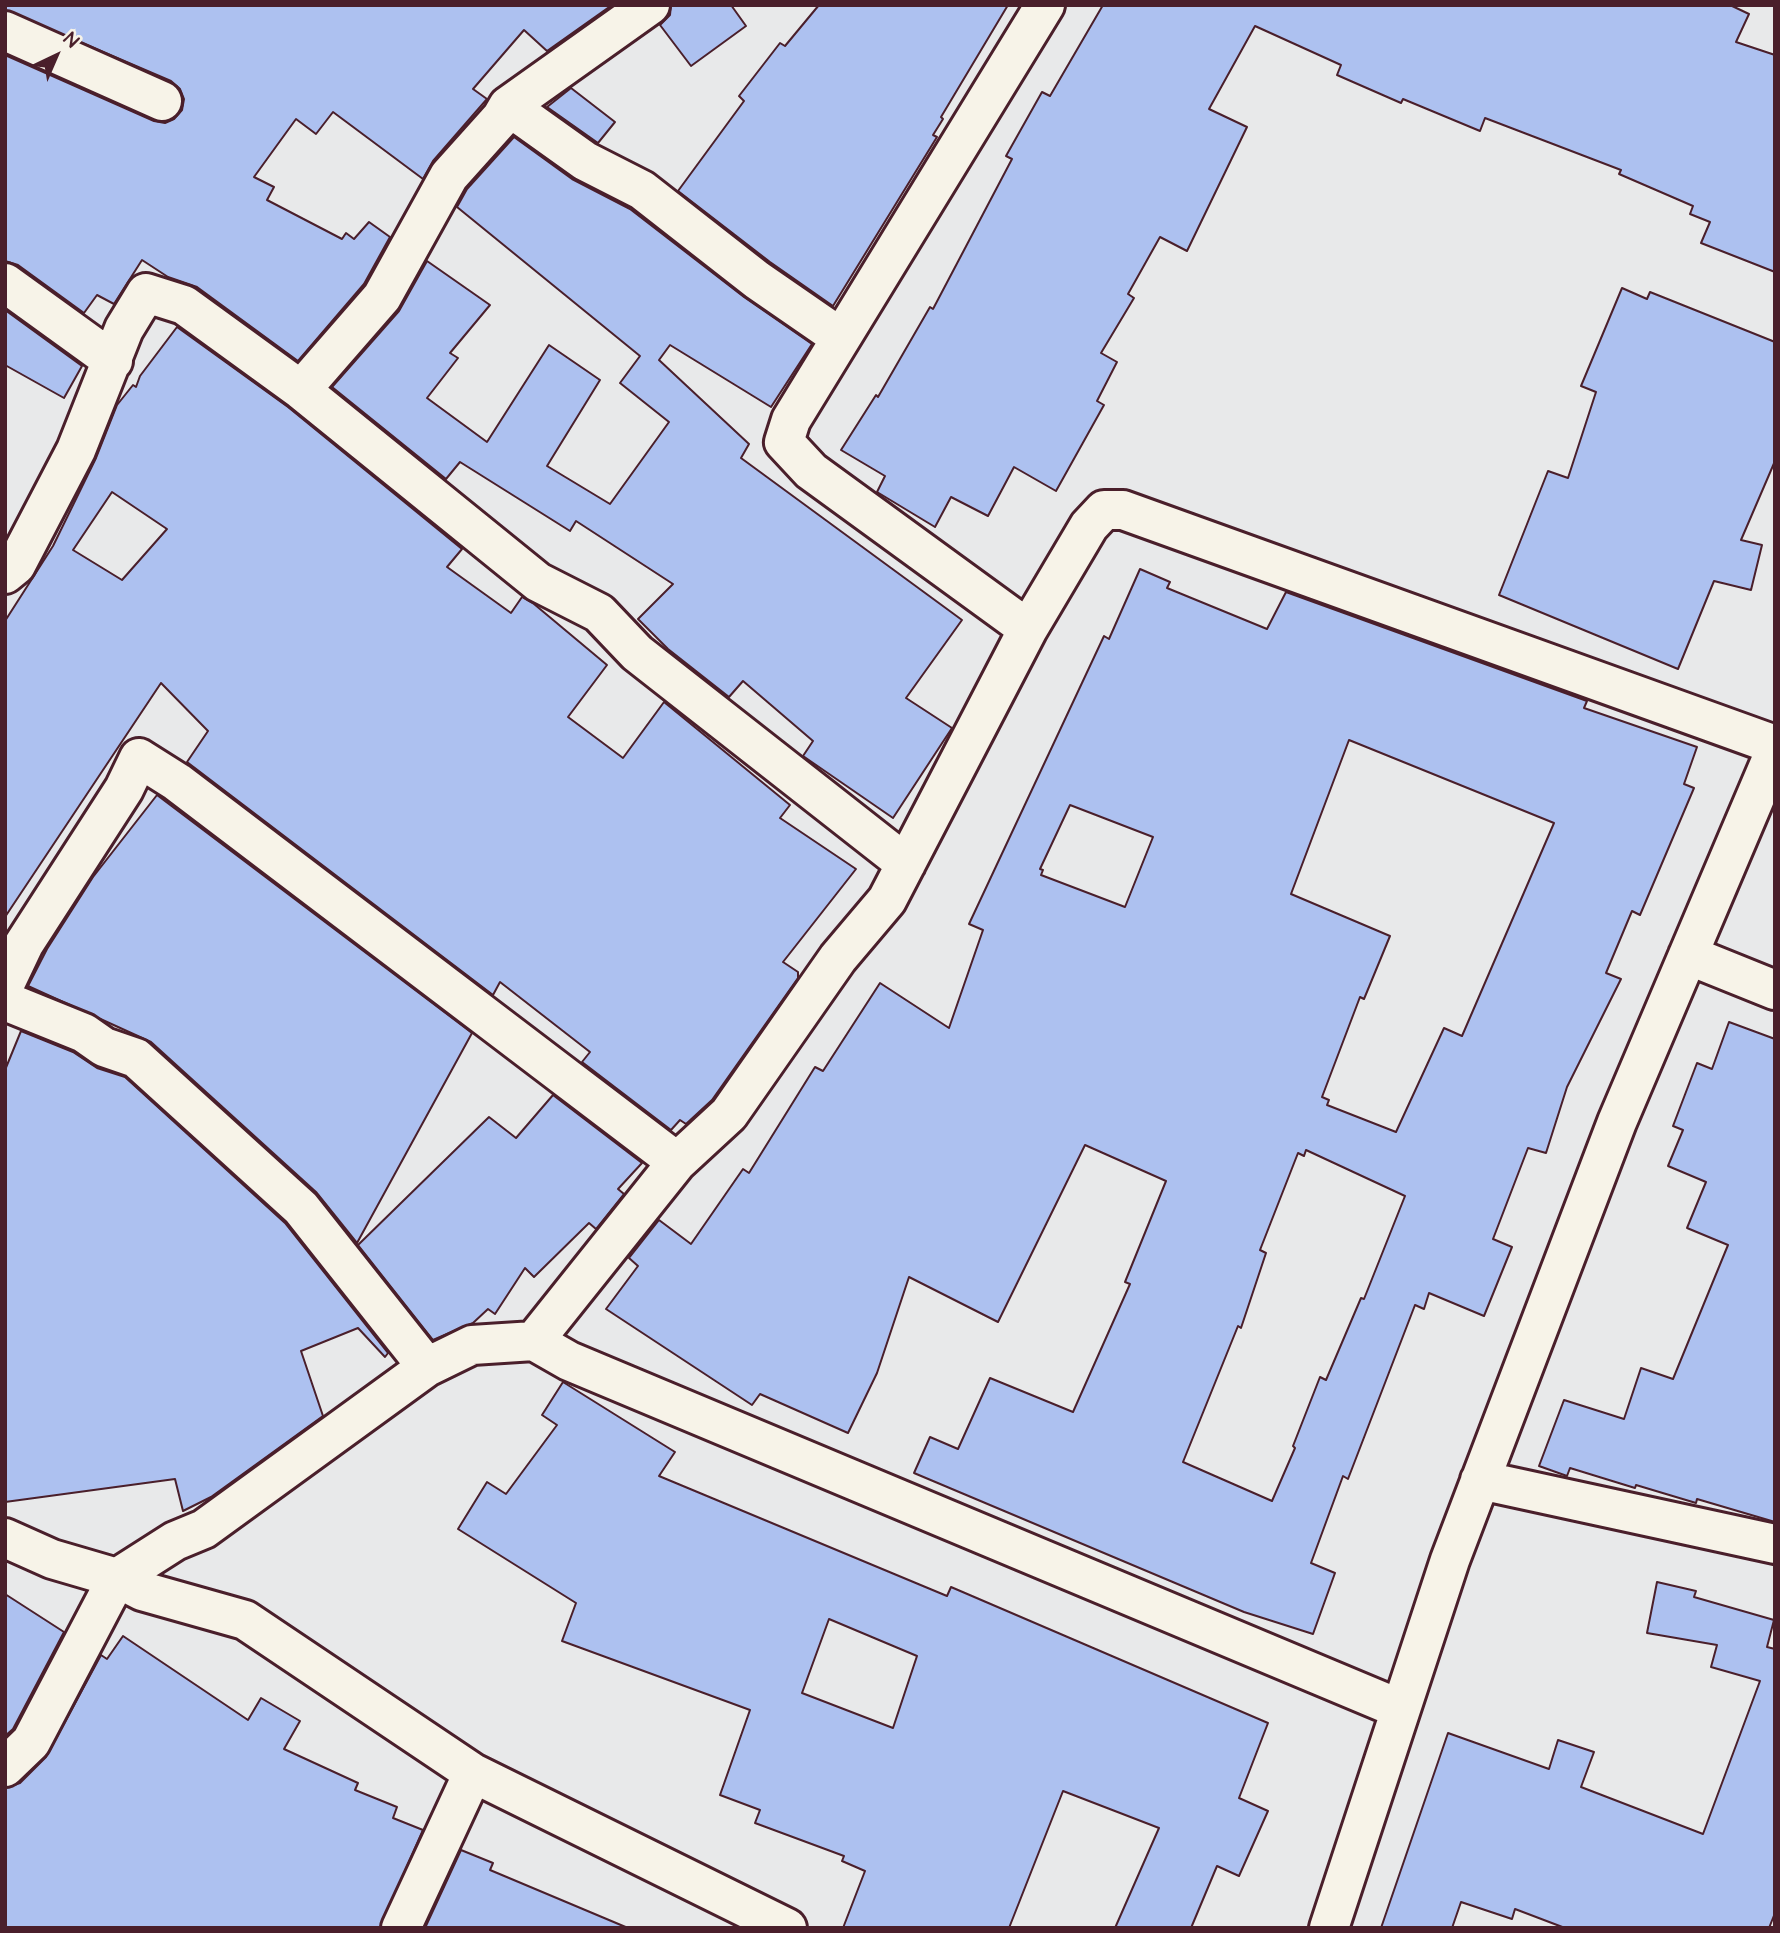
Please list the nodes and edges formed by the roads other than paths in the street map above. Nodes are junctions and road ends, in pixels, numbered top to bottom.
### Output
1 (650, 5) edge
2 (1045, 5) edge
3 (5, 30) edge
4 (162, 101) dead end
5 (508, 106) junction
6 (5, 283) edge
7 (841, 338) junction
8 (113, 361) junction
9 (301, 390) junction
10 (9, 565) edge
11 (1028, 628) junction
12 (1775, 745) edge
13 (1775, 751) edge
14 (906, 864) junction
15 (14, 938) edge
16 (1688, 955) junction
17 (5, 984) edge
18 (1775, 990) edge
19 (5, 1001) edge
20 (677, 1162) junction
21 (534, 1341) junction
22 (427, 1367) junction
23 (1480, 1480) junction
24 (5, 1538) edge
25 (1775, 1544) edge
26 (117, 1578) junction
27 (1399, 1709) junction
28 (5, 1767) edge
29 (473, 1773) junction
30 (401, 1928) edge
31 (787, 1928) edge
32 (1329, 1928) edge

1 - 5 street
2 - 7 street
3 - 4 street
5 - 7 street
5 - 9 street
6 - 8 street
7 - 11 street
8 - 9 street
8 - 10 street
9 - 14 street
11 - 12 street
11 - 14 street
13 - 16 street
14 - 20 street
15 - 17 street
15 - 20 street
16 - 18 street
16 - 23 street
19 - 22 street
20 - 21 street
21 - 22 street
21 - 27 street
22 - 26 street
23 - 25 street
23 - 27 street
24 - 26 street
26 - 28 street
26 - 29 street
27 - 32 street
29 - 30 street
29 - 31 street

